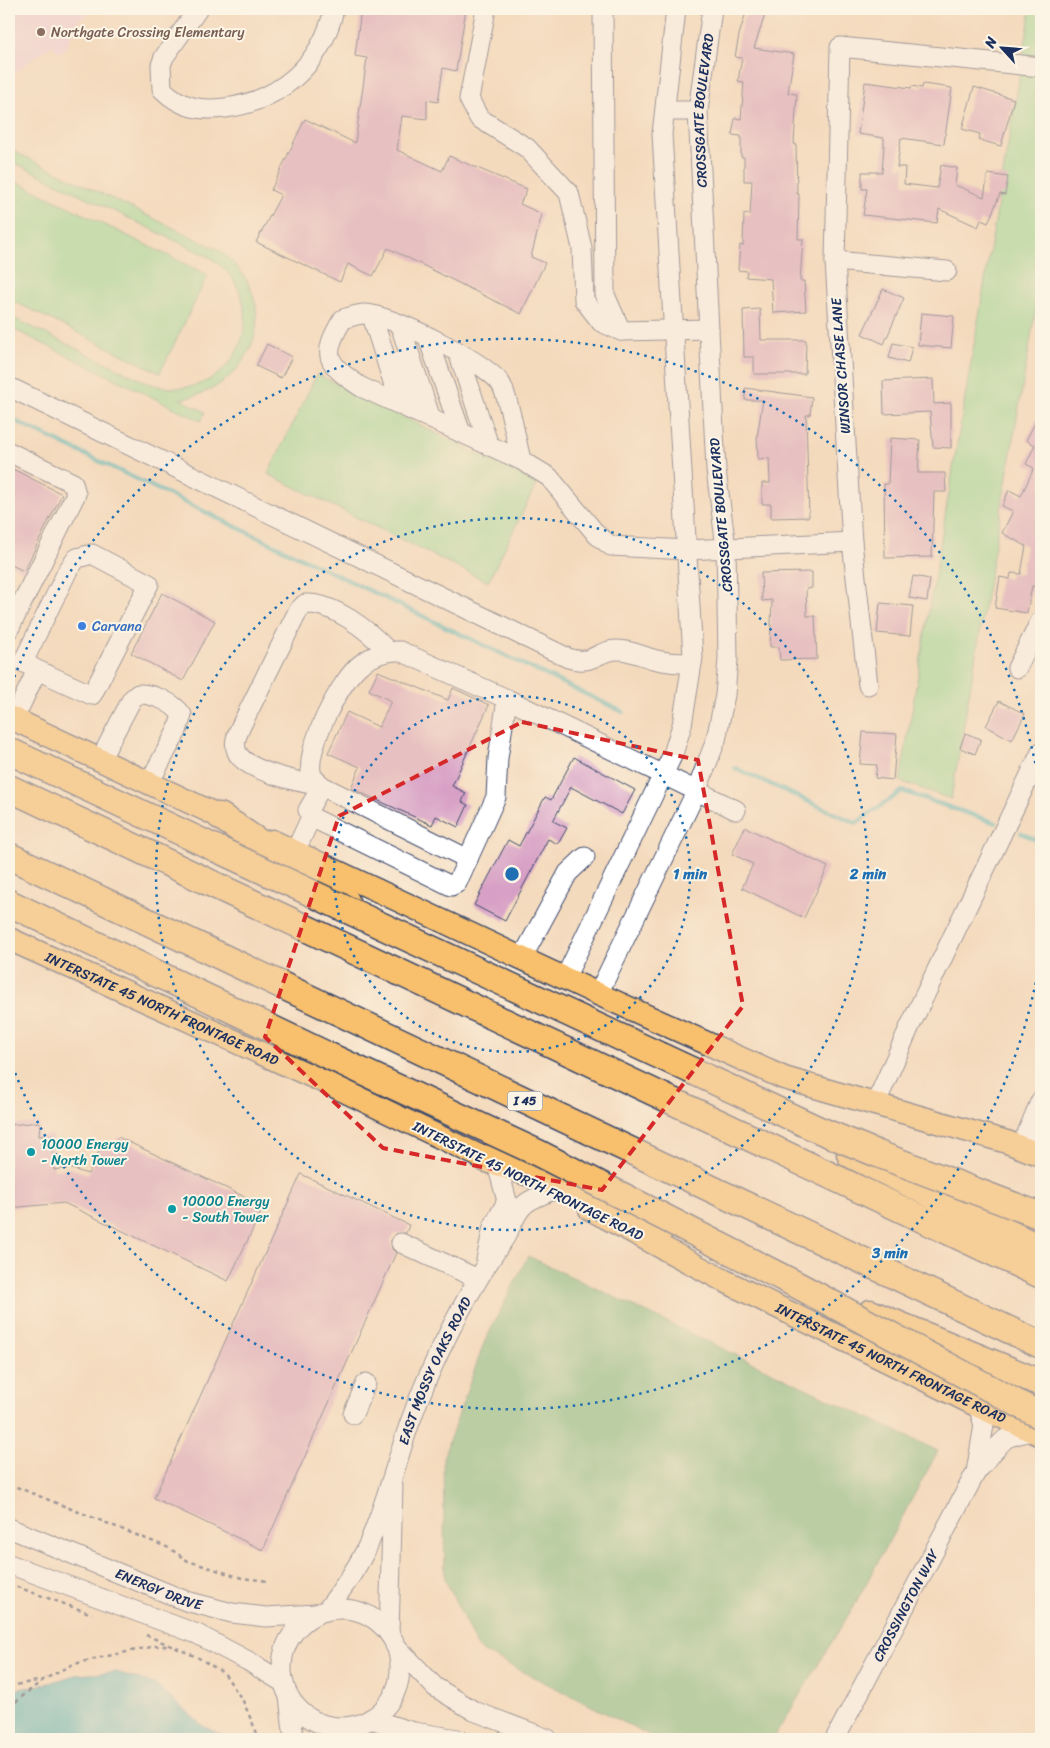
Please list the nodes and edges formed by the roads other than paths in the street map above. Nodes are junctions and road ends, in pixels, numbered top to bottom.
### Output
1 (198, 9) edge
2 (334, 9) edge
3 (486, 9) edge
4 (603, 9) edge
5 (676, 9) edge
6 (712, 9) edge
7 (1041, 67) edge
8 (698, 111) junction
9 (665, 112) junction
10 (835, 261) junction
11 (947, 271) dead end
12 (674, 328) junction
13 (709, 329) junction
14 (621, 331) junction
15 (415, 333) junction
16 (9, 387) edge
17 (407, 408) junction
18 (437, 422) junction
19 (466, 435) junction
20 (489, 446) junction
21 (9, 452) edge
22 (521, 460) junction
23 (852, 542) junction
24 (726, 548) junction
25 (687, 550) junction
26 (1041, 620) edge
27 (9, 629) edge
28 (387, 650) junction
29 (692, 663) junction
30 (1017, 668) dead end
31 (37, 670) junction
32 (868, 685) dead end
33 (507, 700) junction
34 (11, 718) edge
35 (9, 751) edge
36 (1040, 757) edge
37 (100, 760) junction
38 (663, 775) junction
39 (149, 783) junction
40 (322, 786) junction
41 (9, 788) edge
42 (696, 792) junction
43 (736, 810) dead end
44 (220, 816) junction
45 (311, 817) junction
46 (295, 852) junction
47 (9, 856) edge
48 (585, 857) dead end
49 (468, 859) junction
50 (9, 903) edge
51 (9, 939) edge
52 (522, 958) junction
53 (565, 978) junction
54 (598, 994) junction
55 (1041, 1100) edge
56 (875, 1105) junction
57 (1031, 1151) edge
58 (491, 1161) junction
59 (553, 1190) junction
60 (1041, 1216) edge
61 (401, 1243) dead end
62 (1041, 1249) edge
63 (482, 1273) junction
64 (1041, 1275) edge
65 (1041, 1345) edge
66 (1041, 1382) edge
67 (366, 1383) dead end
68 (978, 1406) junction
69 (353, 1414) dead end
70 (1038, 1427) edge
71 (976, 1472) junction
72 (393, 1479) junction
73 (9, 1528) edge
74 (9, 1564) edge
75 (322, 1612) junction
76 (392, 1640) junction
77 (286, 1690) junction
78 (366, 1721) junction
79 (294, 1739) edge
80 (352, 1739) edge
81 (458, 1739) edge
82 (548, 1739) edge
83 (835, 1739) edge

1 - 2 street
3 - 14 street
4 - 14 street
5 - 9 street
6 - 8 street, CROSSGATE BOULEVARD
7 - 10 street, WINSOR CHASE LANE
8 - 9 street
8 - 13 street, CROSSGATE BOULEVARD
9 - 12 street
10 - 11 street
10 - 23 street, WINSOR CHASE LANE
12 - 13 street
12 - 14 street
12 - 25 street
13 - 24 street, CROSSGATE BOULEVARD
15 - 17 street
15 - 17 street
15 - 18 street
15 - 19 street
15 - 20 street
15 - 22 street
16 - 29 street
17 - 18 street
18 - 19 street
19 - 20 street
20 - 22 street
21 - 27 street
22 - 25 street
23 - 24 street
23 - 32 street, WINSOR CHASE LANE
24 - 25 street
24 - 42 street, CROSSGATE BOULEVARD
25 - 29 street
26 - 30 street
28 - 33 street
28 - 40 street
28 - 40 street
29 - 38 street
31 - 31 street
31 - 34 street
33 - 38 street
33 - 49 street
34 - 37 main road
35 - 60 highway, bridge
36 - 56 street
37 - 39 main road
37 - 39 street
38 - 42 street
38 - 53 street
39 - 44 main road
40 - 45 street
40 - 49 street
41 - 64 highway
42 - 43 street
42 - 54 street, CROSSGATE BOULEVARD
44 - 46 main road
44 - 62 highway
45 - 46 street
45 - 49 street
46 - 52 main road
47 - 65 highway, I 45
48 - 52 street
50 - 70 highway, bridge
51 - 58 main road, INTERSTATE 45 NORTH FRONTAGE ROAD
52 - 53 main road
53 - 54 main road
54 - 56 main road
55 - 57 street
56 - 57 main road
58 - 59 main road, INTERSTATE 45 NORTH FRONTAGE ROAD
58 - 63 street, EAST MOSSY OAKS ROAD
58 - 66 highway
59 - 63 street, EAST MOSSY OAKS ROAD
59 - 68 main road, INTERSTATE 45 NORTH FRONTAGE ROAD
61 - 63 street
63 - 72 street, EAST MOSSY OAKS ROAD
67 - 69 street
68 - 70 main road, INTERSTATE 45 NORTH FRONTAGE ROAD
68 - 71 street, CROSSINGTON WAY
70 - 71 street, CROSSINGTON WAY
71 - 83 street, CROSSINGTON WAY
72 - 75 street, EAST MOSSY OAKS ROAD
72 - 76 street, EAST MOSSY OAKS ROAD
73 - 75 street, ENERGY DRIVE
74 - 77 street
75 - 76 street
75 - 77 street
76 - 78 street
76 - 82 street
77 - 78 street
77 - 79 street
78 - 80 street
78 - 81 street

